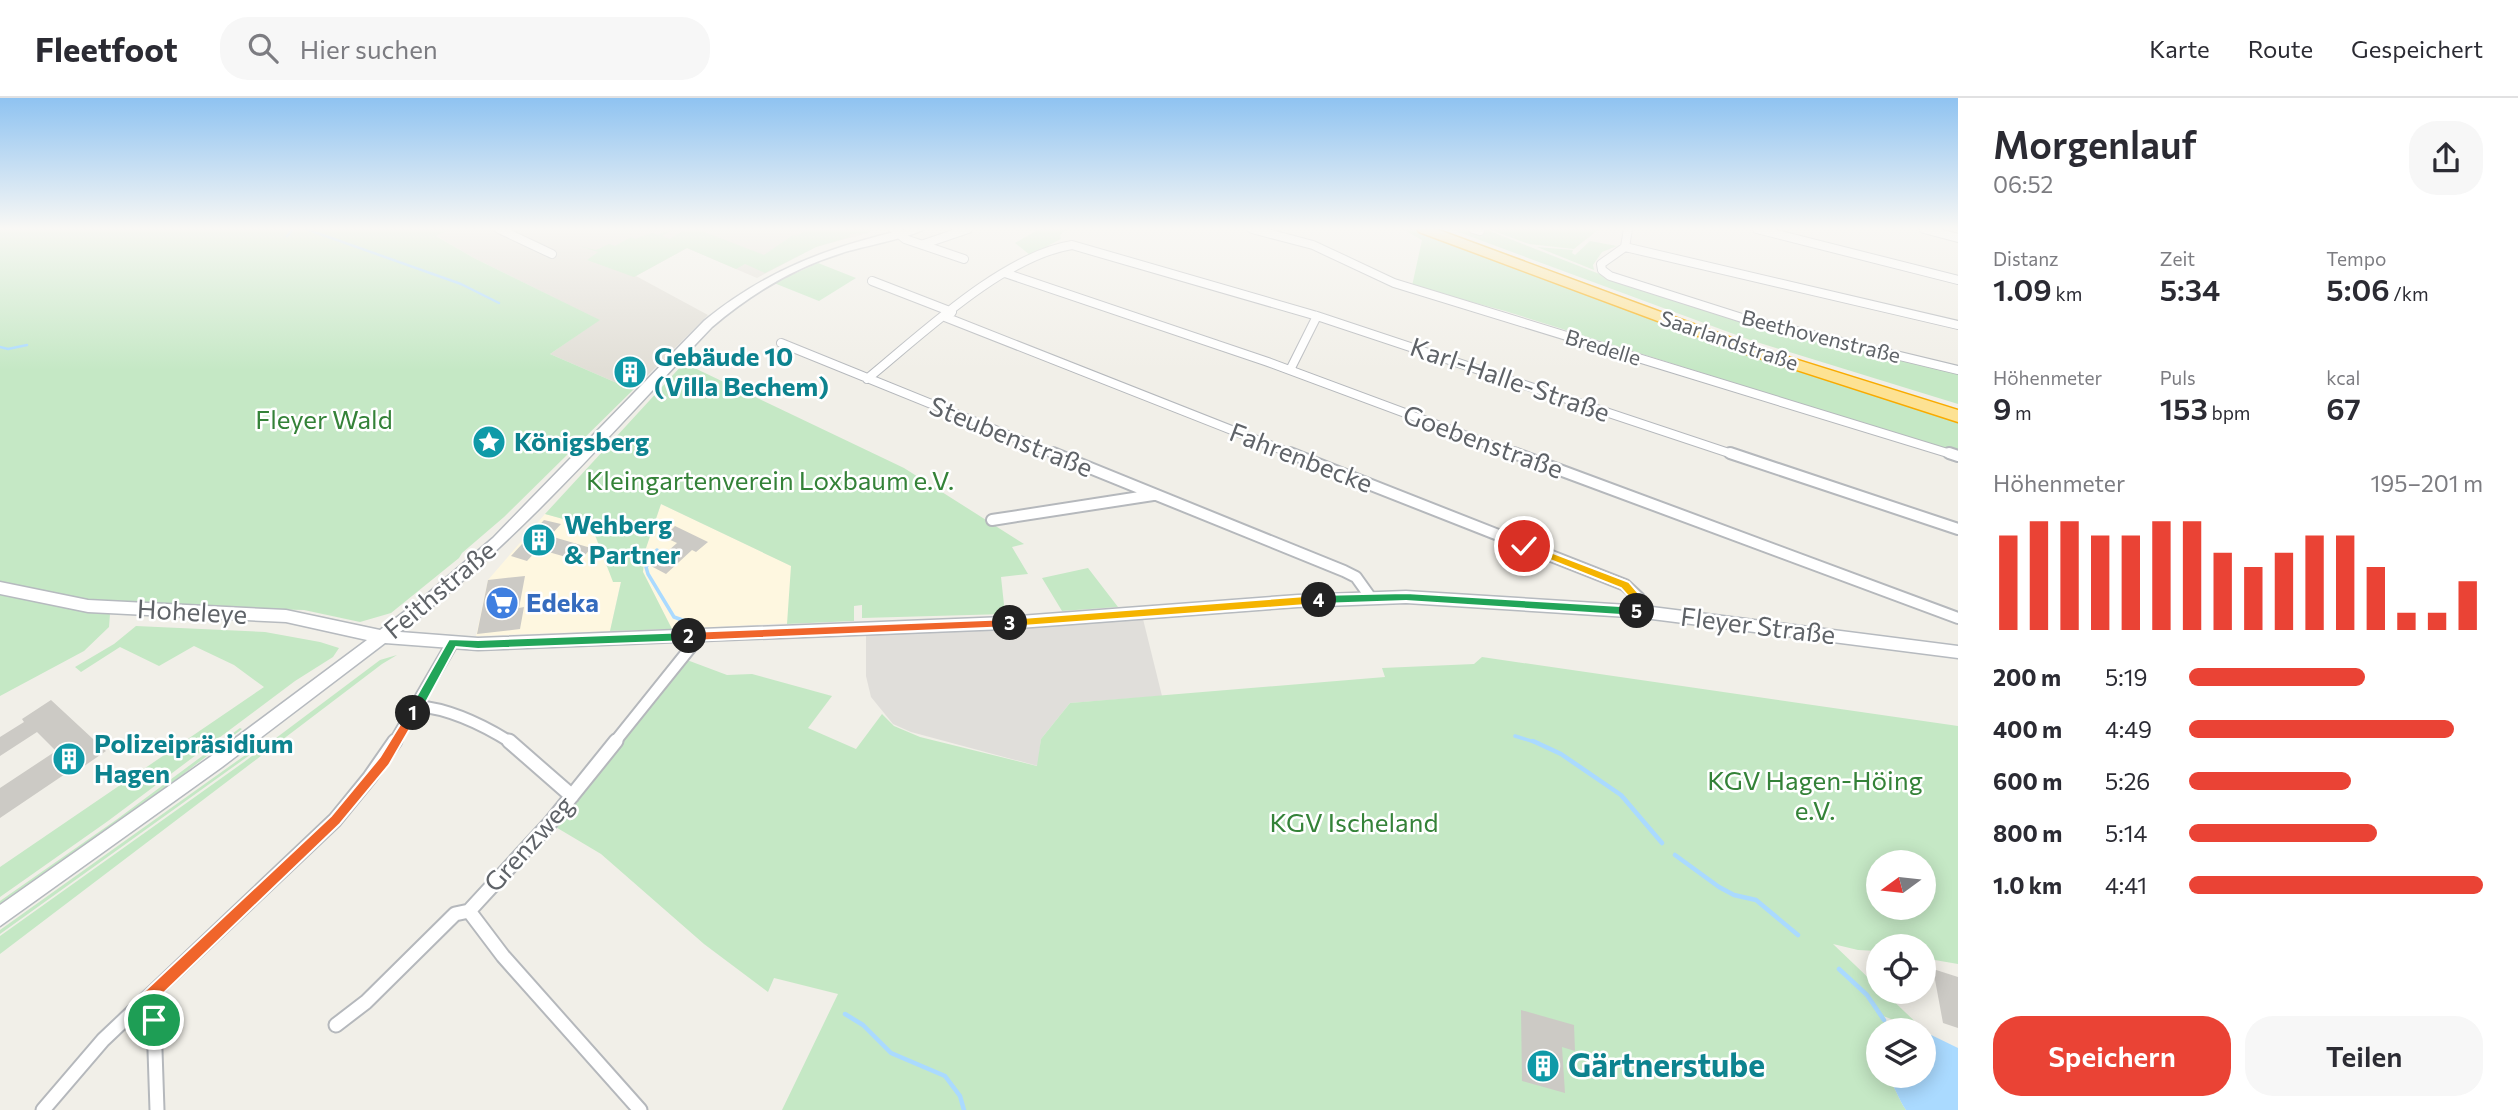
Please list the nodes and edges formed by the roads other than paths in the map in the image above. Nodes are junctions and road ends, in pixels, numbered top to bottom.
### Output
1 (777, 276) edge
2 (1002, 276) edge
3 (1015, 276) edge
4 (1180, 276) edge
5 (1380, 276) edge
6 (1551, 276) edge
7 (1570, 276) edge
8 (1615, 276) edge
9 (1750, 276) edge
10 (872, 281) dead end
11 (948, 315) junction
12 (1317, 316) junction
13 (1958, 325) edge
14 (781, 343) dead end
15 (1290, 370) junction
16 (1958, 370) edge
17 (867, 379) junction
18 (1958, 406) edge
19 (1958, 416) edge
20 (1958, 456) edge
21 (1156, 494) junction
22 (992, 520) dead end
23 (1958, 529) edge
24 (0, 588) edge
25 (1371, 598) junction
26 (1644, 612) junction
27 (1958, 618) edge
28 (694, 636) junction
29 (383, 637) junction
30 (453, 642) junction
31 (1958, 652) edge
32 (418, 706) junction
33 (572, 796) junction
34 (470, 911) junction
35 (0, 917) edge
36 (139, 1006) junction
37 (337, 1025) dead end
38 (43, 1110) edge
39 (157, 1110) edge
40 (640, 1110) edge

1 - 29 street, Feithstraße
2 - 11 street
3 - 15 street, Goebenstraße
4 - 12 street, Karl-Halle-Straße
5 - 20 street, Bredelle
6 - 19 highway, Saarlandstraße
7 - 18 highway, Saarlandstraße
8 - 16 street, Beethovenstraße
9 - 13 street
10 - 11 street, Fahrenbecke
11 - 17 street
11 - 26 street, Fahrenbecke
12 - 15 street
12 - 23 street, Karl-Halle-Straße
14 - 17 street, Steubenstraße
15 - 27 street, Goebenstraße
17 - 21 street, Steubenstraße
21 - 22 street, Steubenstraße
21 - 25 street, Steubenstraße
24 - 29 street, Hoheleye
25 - 26 street, Fleyer Straße
25 - 28 street, Fleyer Straße
26 - 31 street, Fleyer Straße
28 - 30 street, Fleyer Straße
28 - 33 street, Grenzweg
29 - 30 street, Fleyer Straße
29 - 35 street, Feithstraße
30 - 32 street
32 - 33 street
32 - 36 street
33 - 34 street, Grenzweg
34 - 37 street, Grenzweg
34 - 40 street
36 - 38 street
36 - 39 street

